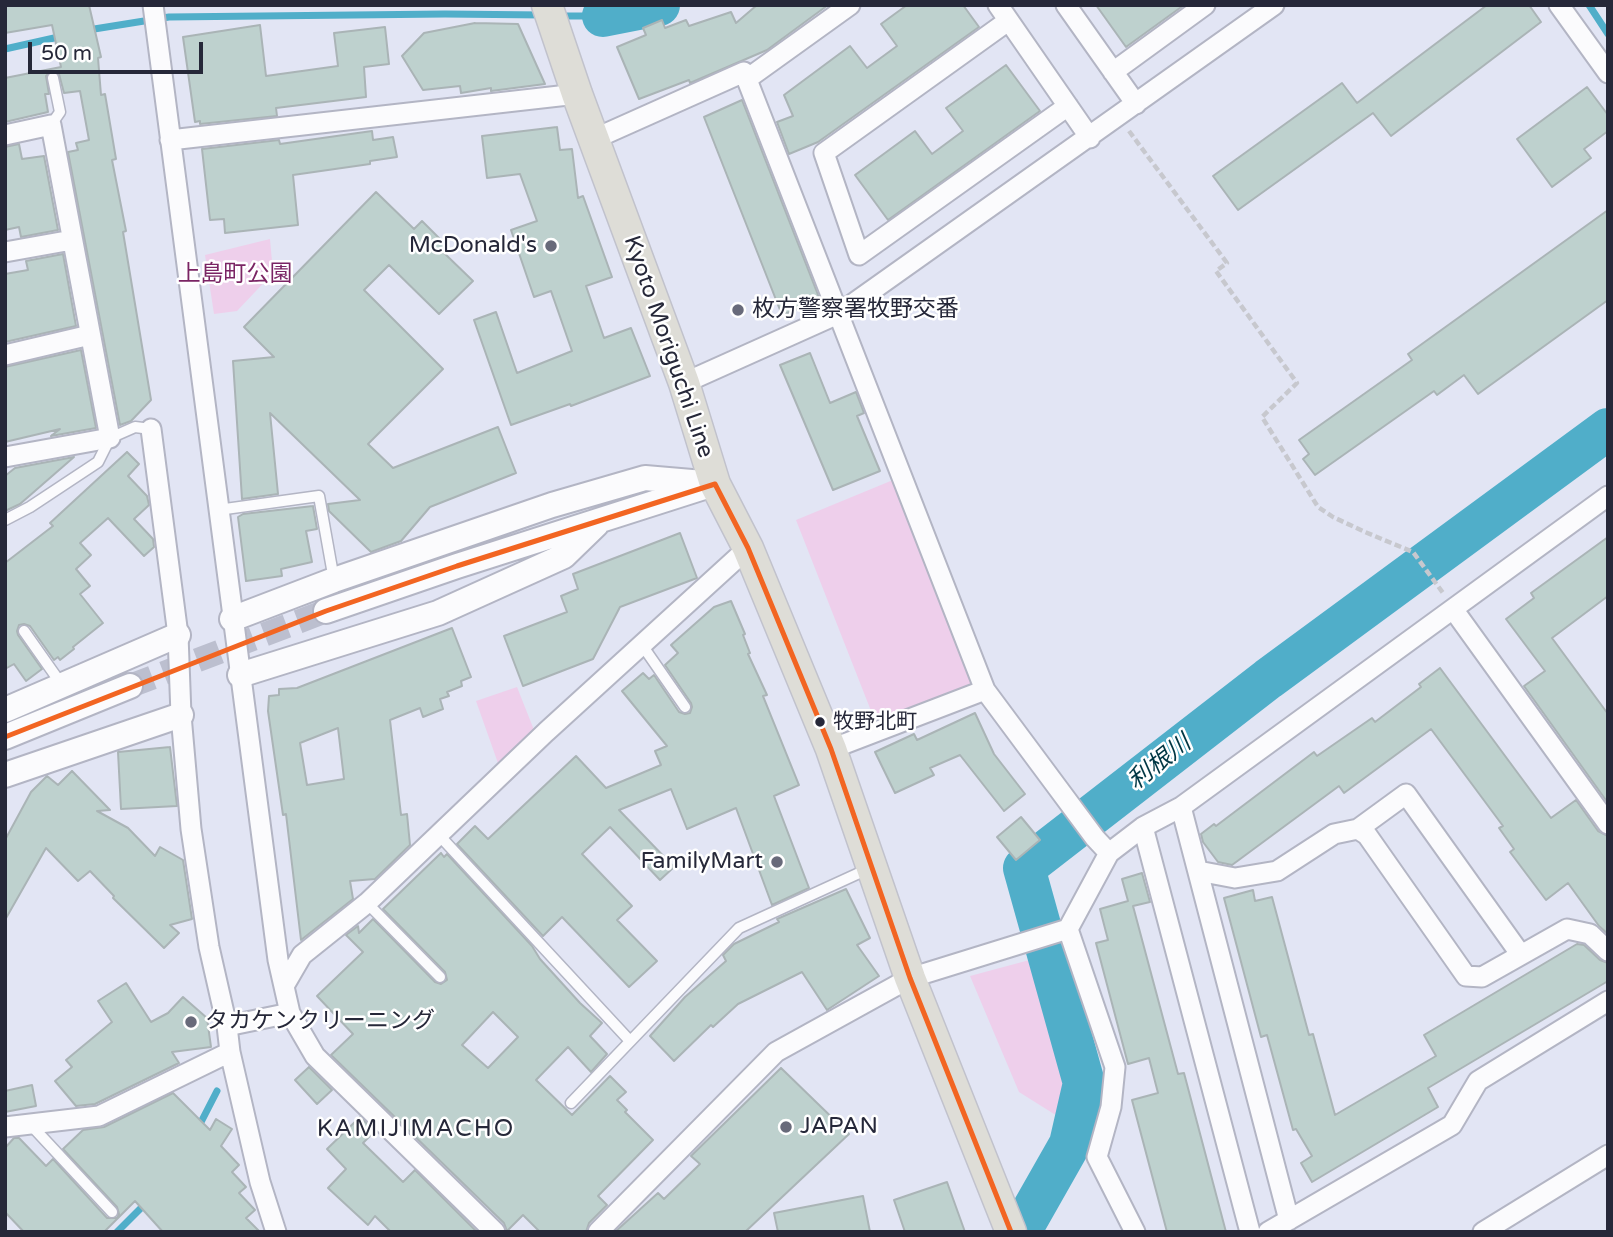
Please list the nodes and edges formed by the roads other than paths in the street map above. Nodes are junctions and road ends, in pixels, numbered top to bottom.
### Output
1 (153, 5) edge
2 (547, 5) edge
3 (850, 5) edge
4 (1066, 5) edge
5 (1205, 5) edge
6 (1274, 5) edge
7 (1559, 5) edge
8 (1003, 13) edge
9 (1113, 72) junction
10 (1608, 73) edge
11 (53, 78) dead end
12 (747, 79) junction
13 (577, 94) junction
14 (1136, 104) junction
15 (1068, 106) junction
16 (51, 125) junction
17 (5, 135) edge
18 (1090, 138) junction
19 (594, 139) junction
20 (170, 140) junction
21 (72, 240) junction
22 (5, 253) edge
23 (840, 313) junction
24 (89, 335) junction
25 (5, 355) edge
26 (684, 383) junction
27 (151, 429) joint
28 (110, 438) junction
29 (5, 457) edge
30 (715, 484) junction
31 (1608, 496) edge
32 (218, 510) junction
33 (5, 520) edge
34 (601, 520) junction
35 (748, 548) junction
36 (334, 580) junction
37 (1453, 609) junction
38 (326, 611) tunnel mouth
39 (232, 619) junction
40 (24, 632) dead end
41 (177, 635) junction
42 (642, 645) junction
43 (240, 675) junction
44 (62, 685) junction
45 (130, 686) tunnel mouth
46 (985, 690) junction
47 (685, 707) dead end
48 (5, 710) edge
49 (181, 715) junction
50 (5, 737) edge
51 (831, 748) junction
52 (5, 775) edge
53 (1181, 807) junction
54 (1608, 824) edge
55 (1143, 827) junction
56 (1358, 829) junction
57 (438, 834) junction
58 (1109, 853) junction
59 (872, 867) junction
60 (1198, 871) junction
61 (367, 903) junction
62 (1063, 930) junction
63 (1608, 951) edge
64 (1521, 955) junction
65 (440, 977) dead end
66 (911, 978) junction
67 (284, 986) junction
68 (1608, 1001) edge
69 (290, 1013) junction
70 (226, 1026) junction
71 (630, 1041) junction
72 (230, 1052) junction
73 (571, 1103) dead end
74 (30, 1125) junction
75 (5, 1127) edge
76 (1608, 1154) edge
77 (112, 1212) dead end
78 (1289, 1220) junction
79 (1008, 1223) edge
80 (276, 1232) edge
81 (495, 1232) edge
82 (598, 1232) edge
83 (1135, 1232) edge
84 (1250, 1232) edge
85 (1268, 1232) edge
86 (1483, 1232) edge

1 - 20 street
2 - 13 main road, Kyoto Moriguchi Line
3 - 12 street
4 - 9 street
5 - 9 street
6 - 14 street
7 - 10 street
8 - 15 street
8 - 15 street
9 - 14 street
11 - 16 lane
12 - 19 street
12 - 23 street
13 - 19 main road, Kyoto Moriguchi Line
13 - 20 street
14 - 18 street
15 - 18 street
16 - 17 street
16 - 21 street
18 - 23 street
19 - 26 main road, Kyoto Moriguchi Line
20 - 32 street
21 - 22 street
21 - 24 street
23 - 26 street
23 - 46 street
24 - 25 street
24 - 28 street
26 - 30 main road, Kyoto Moriguchi Line
27 - 28 lane
27 - 41 street
28 - 29 street
28 - 33 lane
30 - 34 street
30 - 35 main road, Kyoto Moriguchi Line
30 - 36 street
31 - 37 street
32 - 36 lane
32 - 39 street
34 - 38 street
34 - 43 street
35 - 42 street
35 - 51 main road, Kyoto Moriguchi Line
36 - 39 street
37 - 53 street
37 - 54 street
39 - 43 street
40 - 44 lane
41 - 44 street
41 - 49 street
42 - 47 lane
42 - 57 street
43 - 67 street
44 - 48 street
45 - 50 street
46 - 51 street
46 - 58 street
49 - 52 street
49 - 70 street
51 - 59 main road, Kyoto Moriguchi Line
53 - 55 street
53 - 60 street
55 - 58 street
55 - 84 street
56 - 60 street
56 - 64 street
56 - 64 street
57 - 61 street
57 - 71 lane
58 - 62 street
59 - 66 main road, Kyoto Moriguchi Line
59 - 71 lane
60 - 78 street
61 - 65 lane
61 - 67 street
62 - 66 street
62 - 83 street
63 - 64 street
66 - 79 main road, Kyoto Moriguchi Line
66 - 82 street
67 - 69 street
68 - 78 street
69 - 70 street
69 - 81 street
70 - 72 street
71 - 73 lane
72 - 74 street
72 - 80 street
74 - 75 street
74 - 77 lane
76 - 86 street
78 - 85 street

